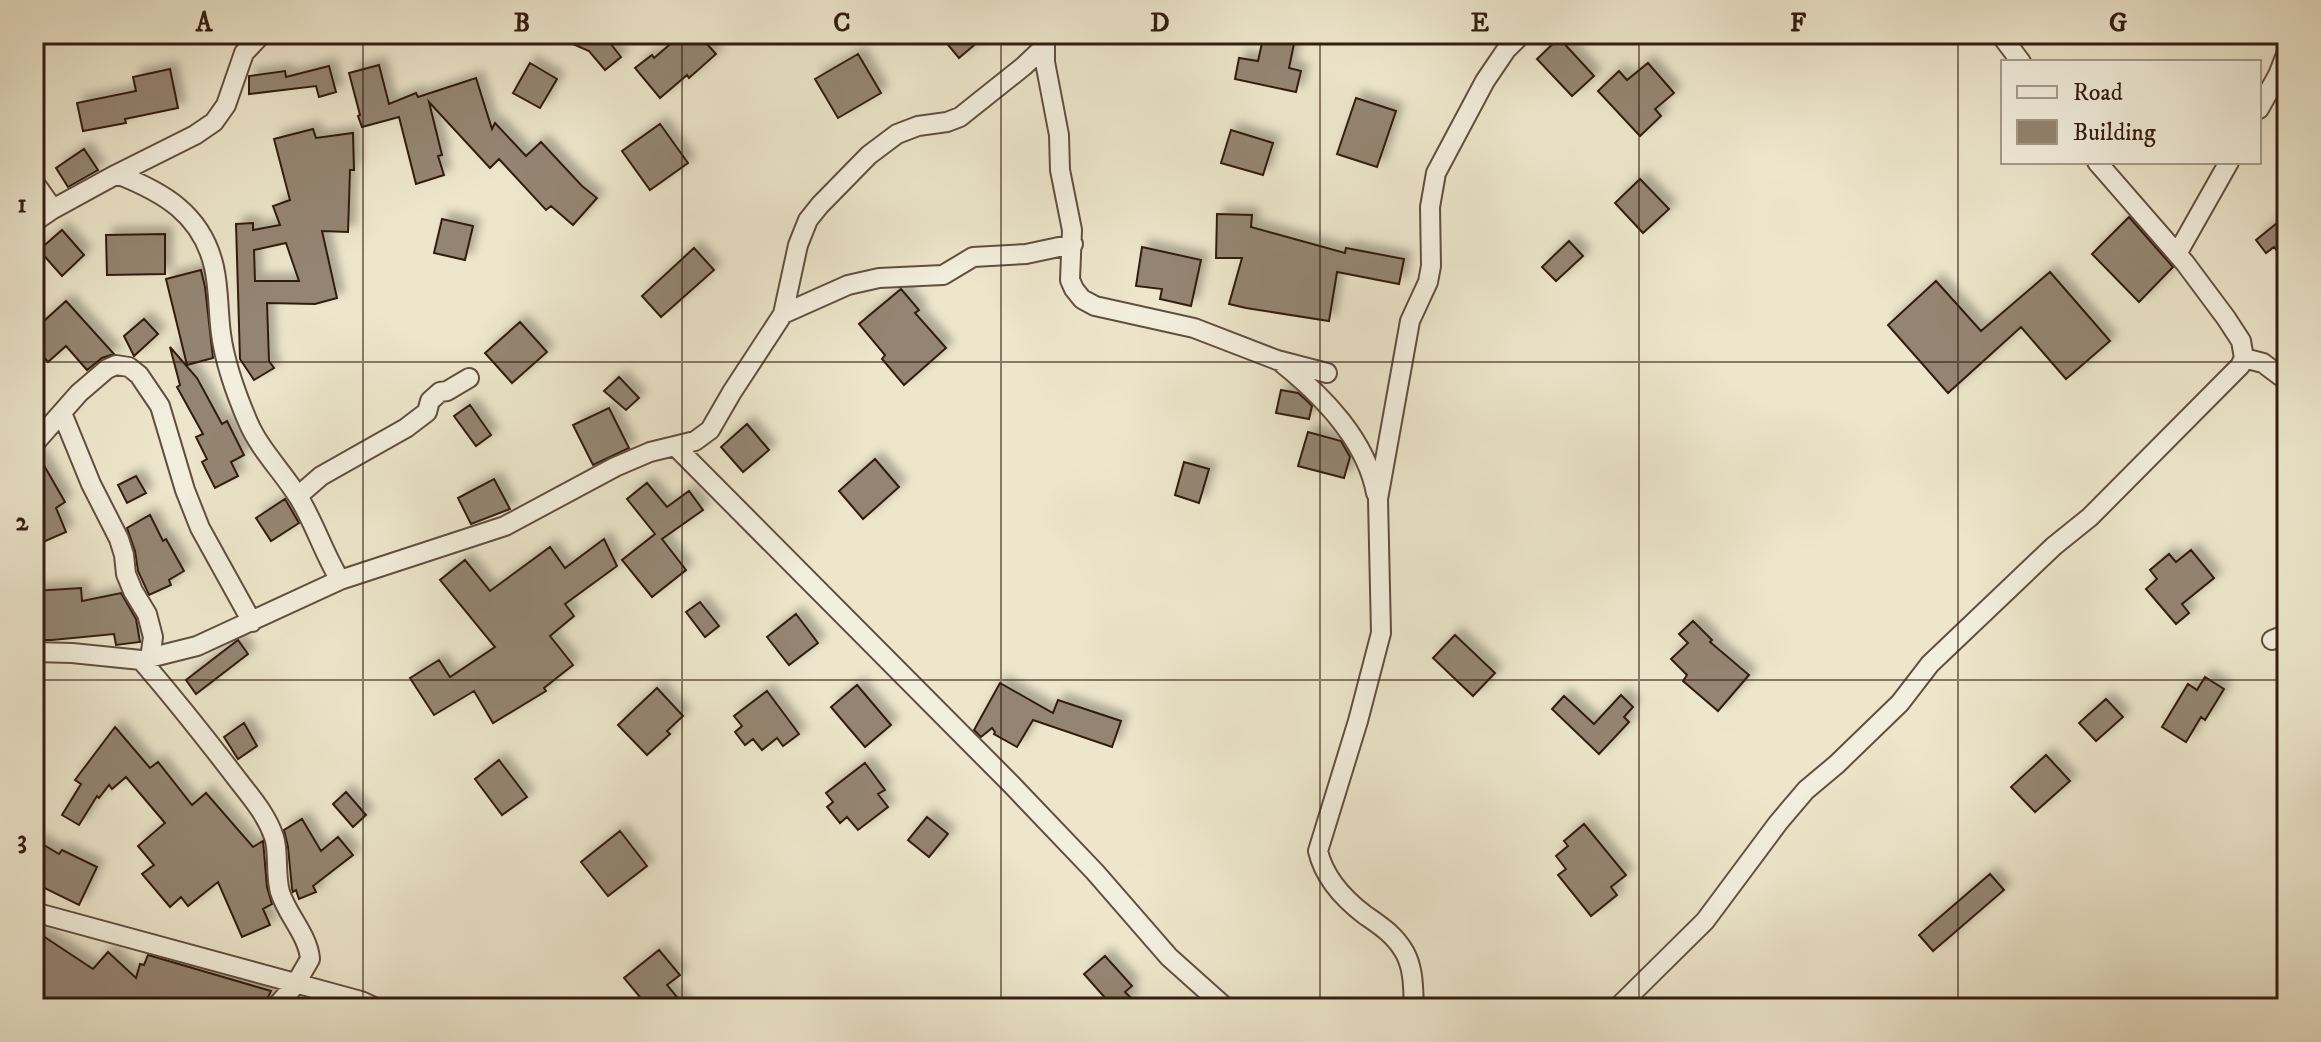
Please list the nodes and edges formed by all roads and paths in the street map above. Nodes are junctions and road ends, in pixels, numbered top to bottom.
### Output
1 (262, 34) edge
2 (1522, 34) edge
3 (2000, 34) edge
4 (1046, 40) edge
5 (2287, 52) edge
6 (2020, 60) edge
7 (2261, 105) edge
8 (2099, 164) edge
9 (2228, 164) edge
10 (117, 174) junction
11 (34, 182) edge
12 (53, 209) junction
13 (34, 222) edge
14 (1073, 244) junction
15 (2177, 254) junction
16 (783, 314) junction
17 (2244, 358) junction
18 (1277, 360) junction
19 (1327, 373) dead end
20 (469, 378) dead end
21 (2287, 381) edge
22 (62, 413) junction
23 (34, 444) edge
24 (676, 447) junction
25 (298, 496) junction
26 (1378, 499) junction
27 (340, 580) junction
28 (252, 622) junction
29 (34, 652) edge
30 (146, 659) junction
31 (34, 912) edge
32 (295, 985) junction
33 (275, 1008) edge
34 (376, 1008) edge
35 (1226, 1008) edge
36 (1414, 1008) edge
37 (1617, 1008) edge

1 - 10 street
2 - 26 street
3 - 6 street
4 - 14 street
4 - 16 street
5 - 7 street
8 - 15 street
9 - 15 street
10 - 12 street
10 - 25 street
11 - 12 street
12 - 13 street
14 - 16 street
14 - 18 street
15 - 17 street
16 - 24 street
17 - 21 street
17 - 37 street
18 - 19 street
18 - 26 street
20 - 25 street
22 - 23 street
22 - 28 street
22 - 30 street
24 - 27 street
24 - 35 street
25 - 27 street
26 - 36 street
27 - 28 street
28 - 30 street
29 - 30 street
30 - 32 street
31 - 32 street
32 - 33 street
32 - 34 street

